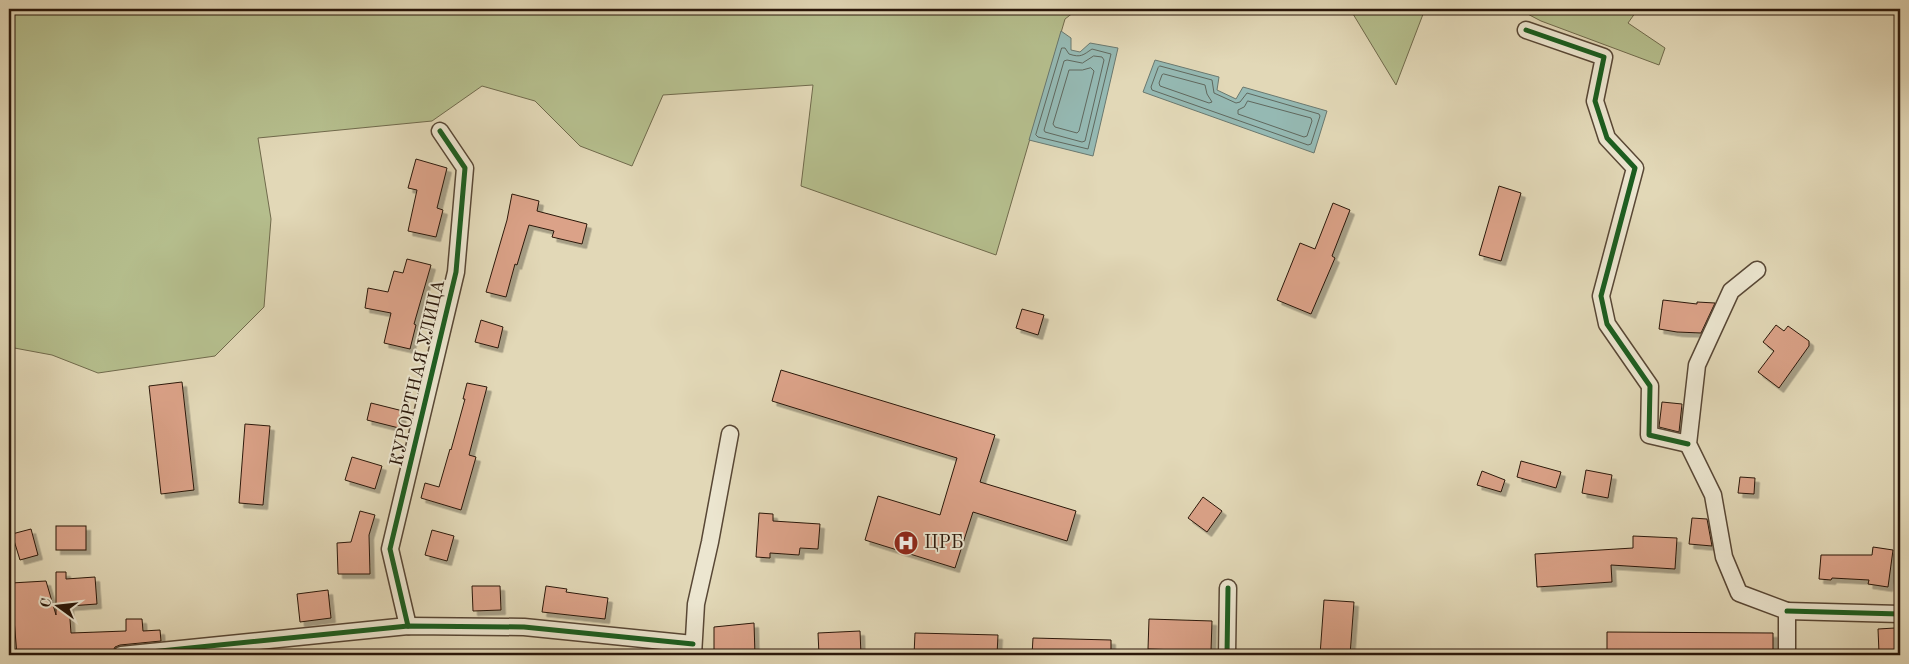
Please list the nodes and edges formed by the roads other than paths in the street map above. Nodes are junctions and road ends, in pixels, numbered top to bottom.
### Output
1 (1526, 30) dead end
2 (440, 131) dead end
3 (1757, 270) dead end
4 (730, 434) dead end
5 (1688, 444) junction
6 (1228, 588) dead end
7 (1787, 611) junction
8 (1900, 614) edge
9 (408, 626) junction
10 (693, 649) edge
11 (121, 655) edge
12 (139, 655) edge
13 (1227, 655) edge
14 (1787, 655) edge

1 - 5 street
2 - 9 street, КУРОРТНАЯ УЛИЦА
3 - 5 street
4 - 10 street
5 - 7 street
6 - 13 street
7 - 8 street
7 - 14 street
9 - 10 street
9 - 12 street
11 - 12 street

